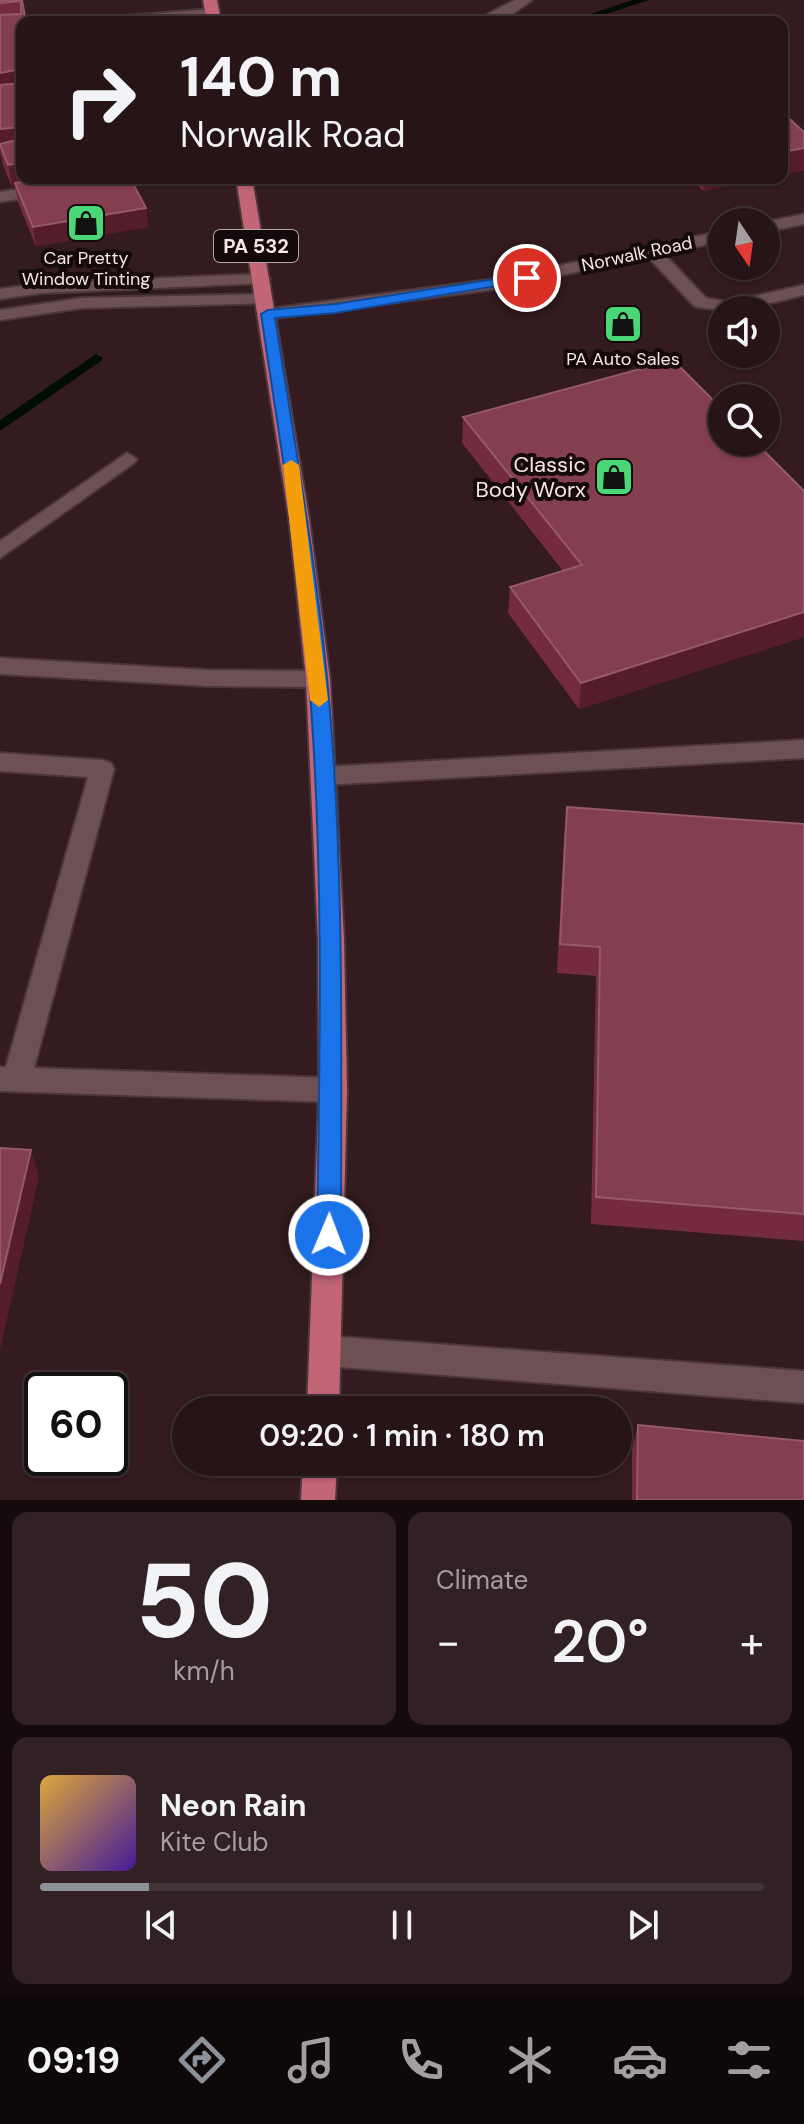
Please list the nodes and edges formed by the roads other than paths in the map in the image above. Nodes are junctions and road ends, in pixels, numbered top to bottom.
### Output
1 (525, 0) edge
2 (212, 12) edge
3 (167, 16) edge
4 (501, 16) edge
5 (76, 184) edge
6 (245, 184) edge
7 (1, 196) edge
8 (803, 220) edge
9 (780, 224) edge
10 (708, 239) edge
11 (651, 250) junction
12 (261, 279) junction
13 (804, 290) edge
14 (0, 294) edge
15 (266, 307) junction
16 (0, 315) edge
17 (127, 459) dead end
18 (0, 551) edge
19 (0, 666) edge
20 (318, 679) junction
21 (804, 749) edge
22 (0, 762) edge
23 (323, 776) junction
24 (9, 1079) edge
25 (333, 1090) junction
26 (326, 1351) junction
27 (804, 1387) edge
28 (324, 1396) edge
29 (319, 1476) edge
30 (318, 1500) edge

1 - 4 street
2 - 3 street
5 - 7 street
6 - 12 main road, PA 532
8 - 9 street
10 - 11 street, Norwalk Road
11 - 13 street
11 - 15 street, Norwalk Road
12 - 14 street
12 - 15 main road, PA 532
15 - 16 street, Norwalk Road
15 - 20 main road, PA 532
17 - 18 street
19 - 20 street
20 - 23 main road, PA 532
21 - 23 street
22 - 24 street
23 - 25 main road, PA 532
24 - 25 street
25 - 26 main road, PA 532
26 - 27 street
26 - 28 main road, PA 532
29 - 30 main road

